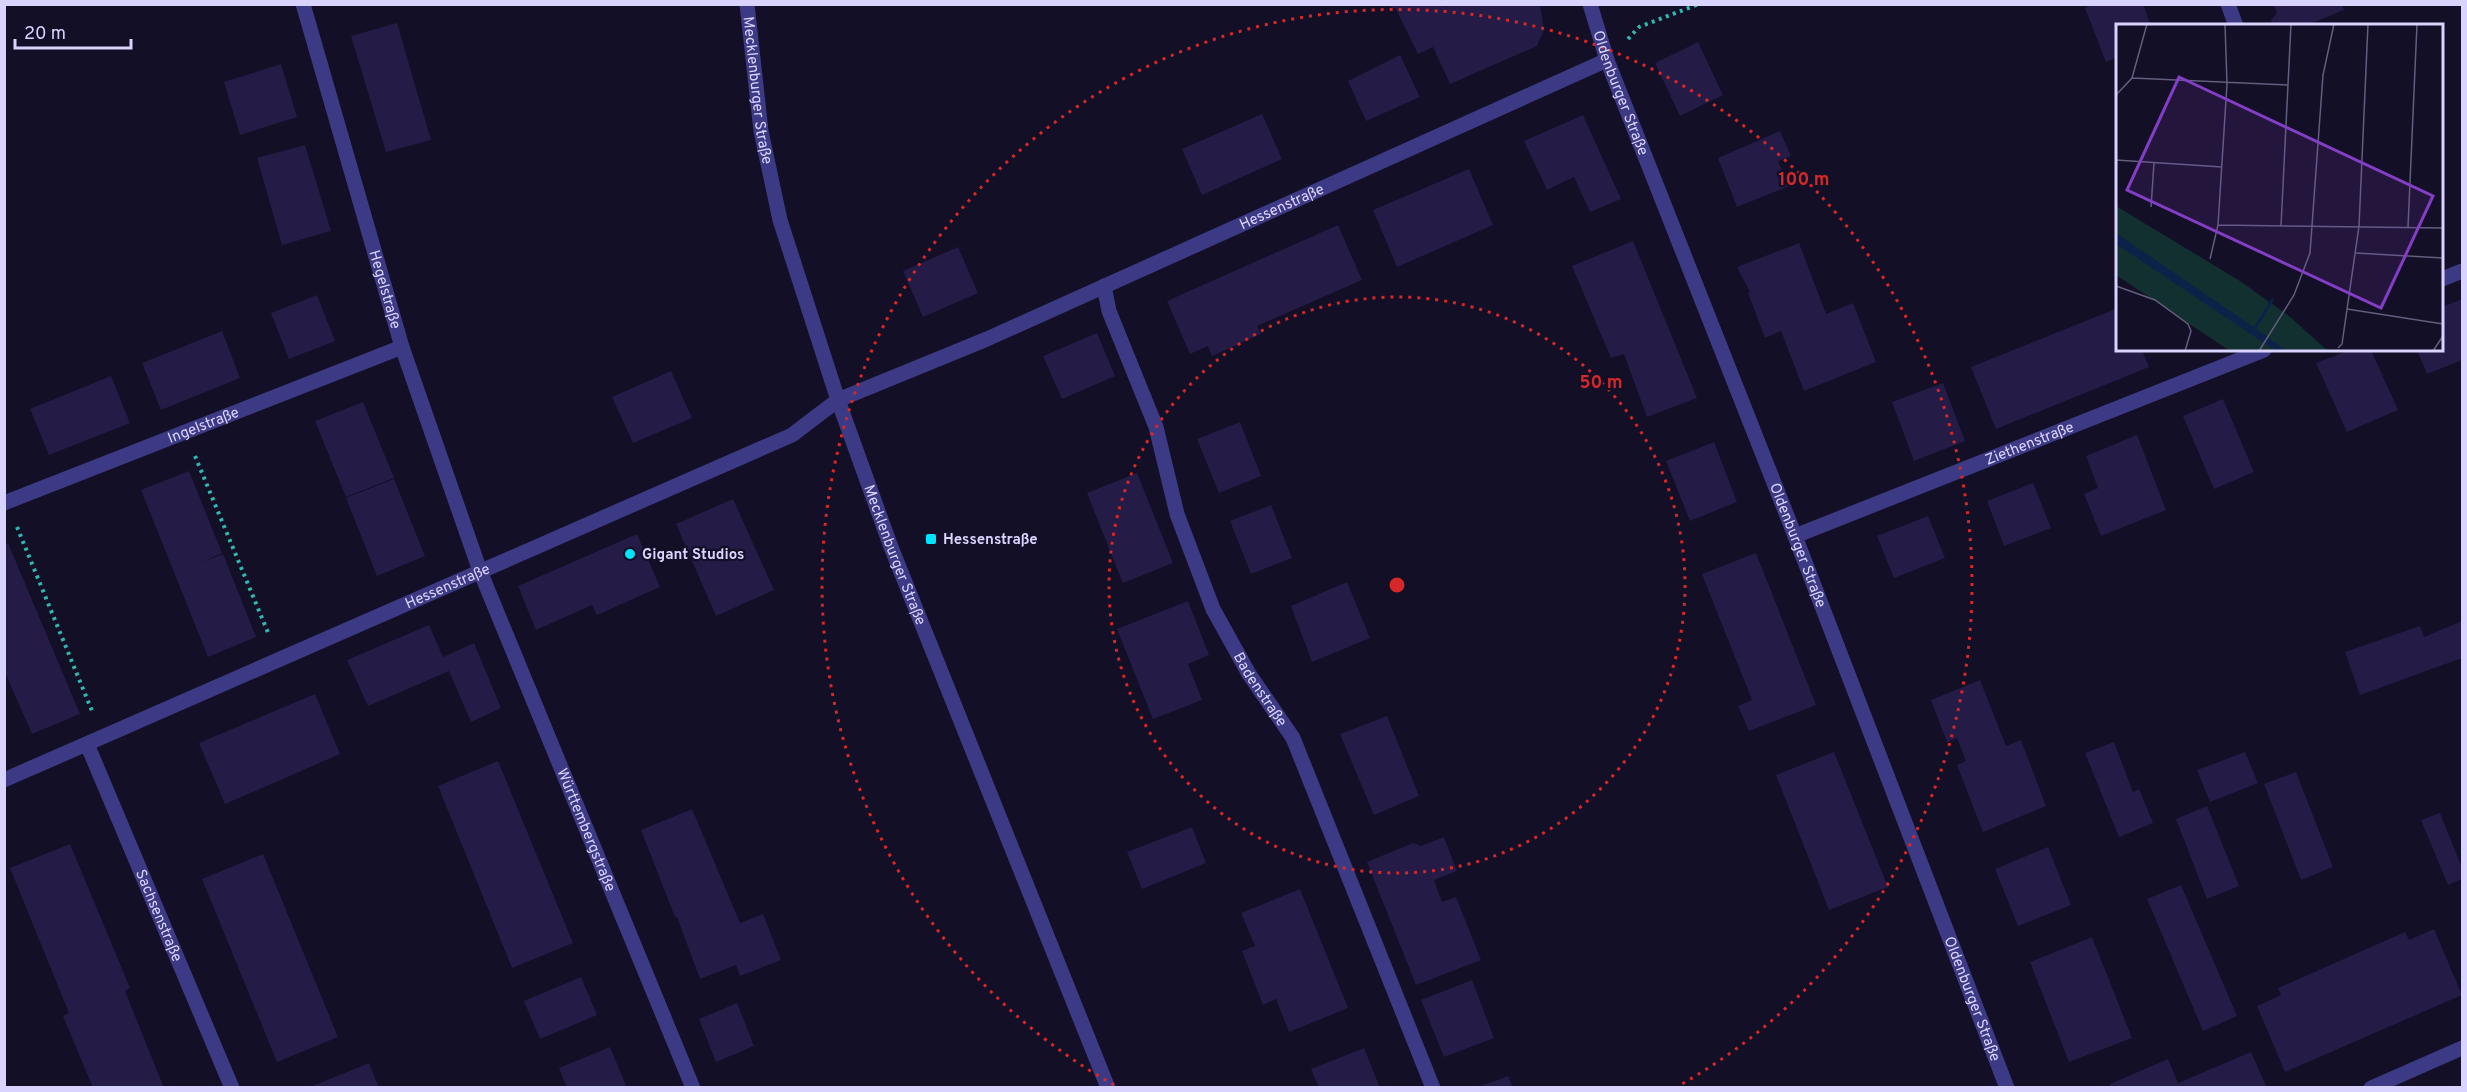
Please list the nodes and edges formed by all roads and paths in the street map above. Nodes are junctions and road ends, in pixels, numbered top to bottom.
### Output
1 (303, 4) edge
2 (747, 4) edge
3 (1590, 4) edge
4 (1699, 4) edge
5 (2228, 4) edge
6 (2235, 24) edge
7 (1607, 60) junction
8 (2463, 271) edge
9 (2443, 279) edge
10 (1104, 286) junction
11 (402, 347) junction
12 (2261, 351) edge
13 (838, 400) junction
14 (184, 432) junction
15 (6, 502) edge
16 (1795, 536) junction
17 (480, 572) junction
18 (280, 660) junction
19 (103, 737) junction
20 (87, 744) junction
21 (4, 780) edge
22 (2463, 1048) edge
23 (232, 1088) edge
24 (693, 1088) edge
25 (1108, 1088) edge
26 (1433, 1088) edge
27 (2007, 1088) edge
28 (2371, 1088) edge

1 - 11 street, Hegelstraße
2 - 13 street, Mecklenburger Straße
3 - 7 street, Oldenburger Straße
4 - 7 path
5 - 6 street
7 - 10 street, Hessenstraße
7 - 16 street, Oldenburger Straße
8 - 9 street
10 - 13 street, Hessenstraße
10 - 26 street, Badenstraße
11 - 14 street, Ingelstraße
11 - 17 street, Hegelstraße
12 - 16 street, Ziethenstraße
13 - 17 street, Hessenstraße
13 - 25 street, Mecklenburger Straße
14 - 15 street, Ingelstraße
14 - 18 path
15 - 19 path
16 - 27 street, Oldenburger Straße
17 - 18 street, Hessenstraße
17 - 24 street, Württembergstraße
18 - 19 street, Hessenstraße
19 - 20 street, Hessenstraße
20 - 21 street, Hessenstraße
20 - 23 street, Sachsenstraße
22 - 28 street

